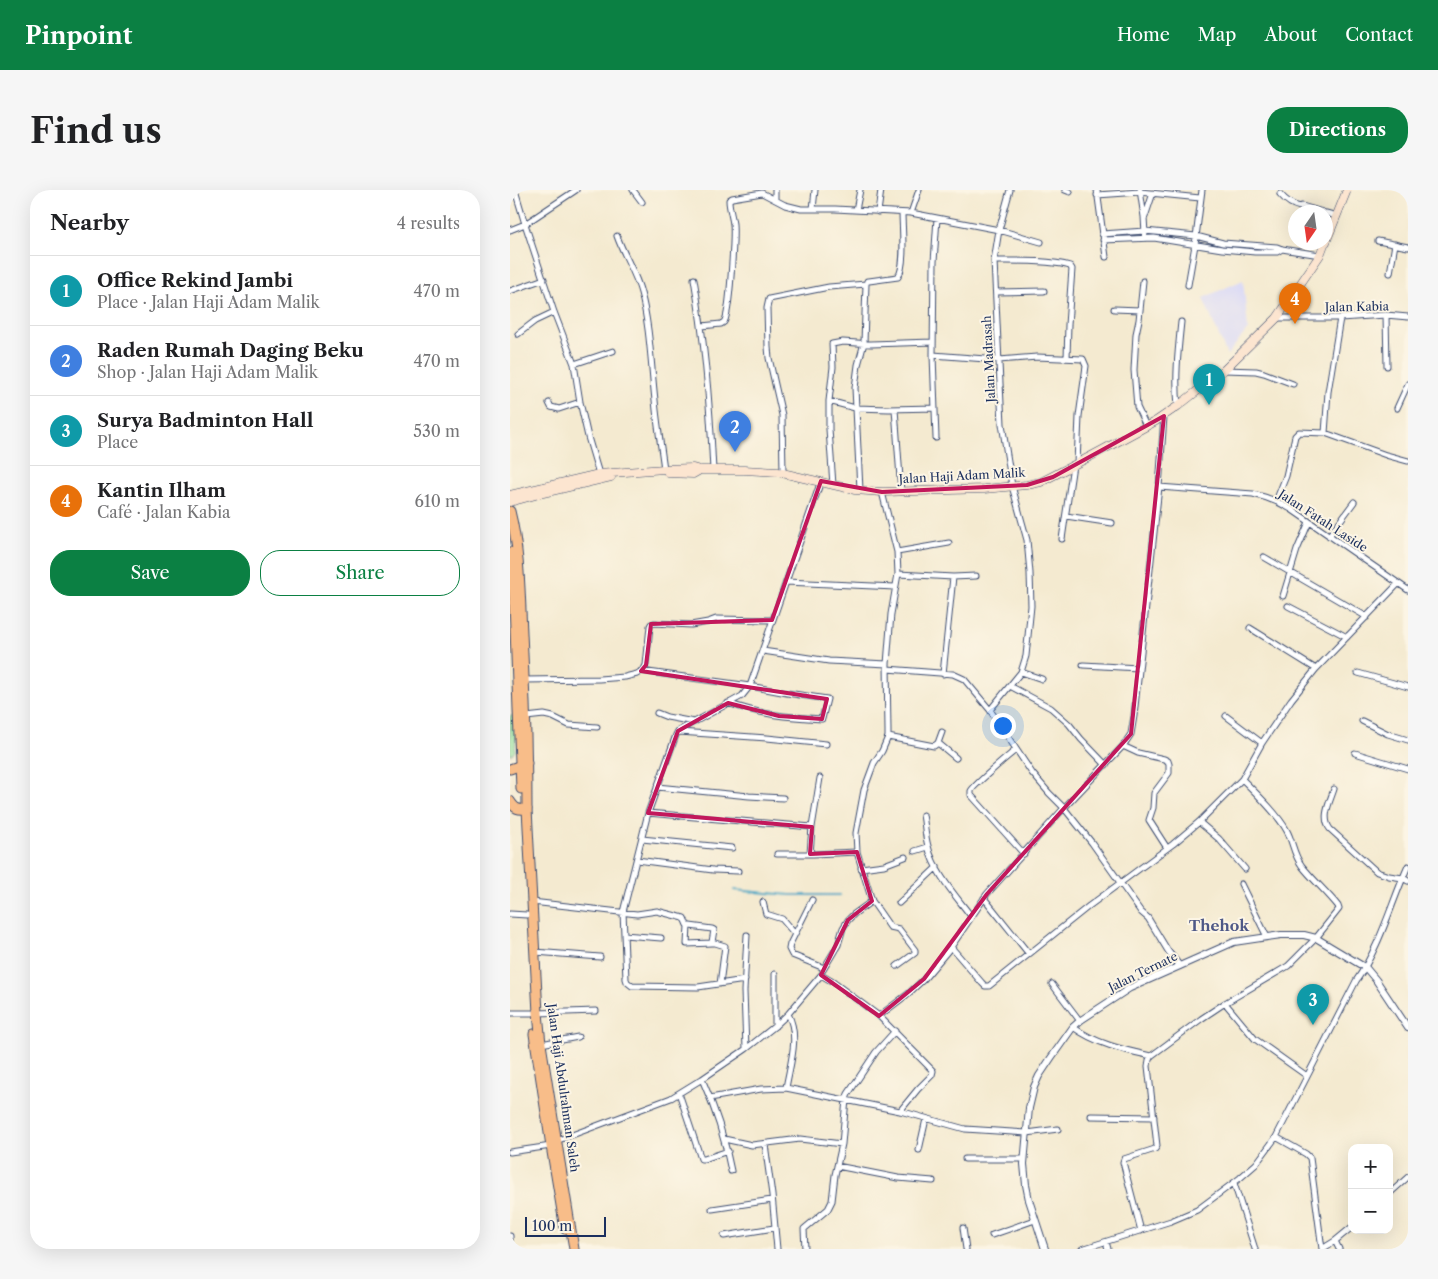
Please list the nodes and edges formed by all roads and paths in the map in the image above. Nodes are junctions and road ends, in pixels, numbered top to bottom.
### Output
1 (515, 190) edge
2 (633, 190) edge
3 (775, 190) edge
4 (815, 190) edge
5 (860, 190) edge
6 (880, 190) edge
7 (919, 190) edge
8 (1010, 190) edge
9 (1202, 190) edge
10 (1347, 190) edge
11 (573, 191) edge
12 (1140, 191) edge
13 (1097, 193) edge
14 (1153, 193) junction
15 (1280, 194) dead end
16 (1200, 198) junction
17 (775, 199) junction
18 (642, 202) dead end
19 (1292, 205) edge
20 (813, 209) junction
21 (856, 210) junction
22 (878, 212) junction
23 (902, 213) junction
24 (911, 213) junction
25 (1333, 215) edge
26 (1337, 216) junction
27 (1144, 217) junction
28 (937, 218) junction
29 (525, 224) junction
30 (1333, 225) edge
31 (510, 230) edge
32 (999, 230) junction
33 (1145, 230) junction
34 (617, 236) dead end
35 (1196, 236) junction
36 (1102, 237) junction
37 (1144, 237) junction
38 (1378, 241) dead end
39 (1041, 242) dead end
40 (1395, 244) junction
41 (1195, 245) junction
42 (1222, 246) junction
43 (1408, 247) edge
44 (1322, 250) edge
45 (1320, 255) junction
46 (1106, 257) dead end
47 (994, 261) junction
48 (1390, 273) dead end
49 (544, 279) junction
50 (694, 279) dead end
51 (1143, 280) dead end
52 (866, 284) junction
53 (1188, 286) dead end
54 (510, 291) edge
55 (1044, 291) dead end
56 (996, 292) junction
57 (1114, 309) dead end
58 (1140, 310) junction
59 (554, 312) junction
60 (1386, 315) junction
61 (1408, 317) edge
62 (1277, 318) junction
63 (1340, 318) junction
64 (1181, 322) dead end
65 (702, 326) junction
66 (518, 334) dead end
67 (934, 342) junction
68 (864, 343) junction
69 (613, 351) dead end
70 (933, 355) junction
71 (1066, 358) junction
72 (999, 360) junction
73 (574, 364) junction
74 (1387, 366) dead end
75 (1224, 370) junction
76 (1293, 384) dead end
77 (1408, 384) edge
78 (580, 402) junction
79 (828, 402) junction
80 (549, 403) dead end
81 (1178, 406) junction
82 (855, 408) junction
83 (935, 408) junction
84 (1397, 408) dead end
85 (895, 409) junction
86 (1164, 416) junction
87 (1146, 426) junction
88 (1325, 433) junction
89 (936, 438) dead end
90 (1408, 461) edge
91 (1075, 464) junction
92 (664, 468) junction
93 (700, 470) junction
94 (713, 470) junction
95 (783, 473) junction
96 (599, 474) junction
97 (821, 481) junction
98 (833, 485) junction
99 (1012, 486) junction
100 (1159, 487) junction
101 (860, 490) junction
102 (882, 492) junction
103 (900, 492) junction
104 (510, 495) edge
105 (1276, 501) junction
106 (510, 502) edge
107 (1354, 502) dead end
108 (510, 512) edge
109 (1066, 516) junction
110 (1112, 522) dead end
111 (1309, 522) junction
112 (1329, 536) junction
113 (1062, 539) dead end
114 (949, 543) dead end
115 (510, 552) edge
116 (897, 552) junction
117 (1264, 557) dead end
118 (1290, 571) junction
119 (898, 574) junction
120 (976, 576) dead end
121 (952, 577) junction
122 (786, 582) junction
123 (1398, 584) junction
124 (896, 587) junction
125 (1408, 590) edge
126 (1283, 596) dead end
127 (1288, 606) dead end
128 (1367, 617) junction
129 (772, 620) junction
130 (1250, 628) dead end
131 (1347, 637) junction
132 (763, 651) junction
133 (1083, 665) dead end
134 (887, 666) junction
135 (1139, 668) junction
136 (1316, 670) junction
137 (641, 671) junction
138 (1022, 672) junction
139 (943, 674) junction
140 (1358, 674) dead end
141 (1042, 679) dead end
142 (524, 680) junction
143 (750, 686) junction
144 (1010, 686) junction
145 (1408, 687) edge
146 (728, 703) junction
147 (990, 710) junction
148 (658, 713) dead end
149 (1226, 716) dead end
150 (526, 717) junction
151 (1362, 721) dead end
152 (694, 722) junction
153 (597, 727) dead end
154 (678, 732) junction
155 (942, 732) dead end
156 (888, 737) junction
157 (1408, 740) edge
158 (938, 743) junction
159 (826, 744) dead end
160 (1262, 744) junction
161 (1123, 746) junction
162 (1016, 750) junction
163 (1355, 753) dead end
164 (956, 758) dead end
165 (524, 764) junction
166 (1106, 765) junction
167 (510, 769) edge
168 (1408, 770) edge
169 (820, 778) dead end
170 (1242, 779) junction
171 (657, 787) junction
172 (1334, 789) dead end
173 (783, 798) dead end
174 (517, 807) edge
175 (1064, 808) junction
176 (648, 813) junction
177 (923, 815) dead end
178 (1199, 822) junction
179 (812, 827) junction
180 (642, 839) junction
181 (928, 847) junction
182 (732, 848) dead end
183 (1167, 848) junction
184 (915, 851) dead end
185 (857, 852) junction
186 (778, 854) dead end
187 (810, 854) junction
188 (1024, 854) junction
189 (905, 857) dead end
190 (637, 860) junction
191 (1408, 866) edge
192 (936, 867) junction
193 (862, 868) junction
194 (1245, 869) dead end
195 (738, 870) dead end
196 (1405, 880) edge
197 (1121, 883) junction
198 (1241, 884) dead end
199 (984, 898) junction
200 (812, 900) dead end
201 (872, 901) junction
202 (532, 902) junction
203 (763, 902) dead end
204 (899, 903) dead end
205 (623, 912) junction
206 (510, 914) edge
207 (527, 915) junction
208 (971, 916) junction
209 (688, 926) junction
210 (794, 933) junction
211 (747, 935) dead end
212 (624, 936) junction
213 (1267, 937) junction
214 (662, 938) dead end
215 (1316, 938) junction
216 (712, 943) junction
217 (951, 947) junction
218 (535, 952) junction
219 (1030, 954) junction
220 (600, 957) dead end
221 (898, 966) dead end
222 (1180, 966) junction
223 (824, 968) junction
224 (1366, 968) junction
225 (776, 974) dead end
226 (821, 975) junction
227 (745, 980) junction
228 (720, 984) junction
229 (1052, 984) dead end
230 (1225, 1003) junction
231 (596, 1011) dead end
232 (510, 1013) edge
233 (535, 1013) junction
234 (788, 1014) junction
235 (879, 1016) junction
236 (1080, 1021) junction
237 (775, 1026) junction
238 (1073, 1027) junction
239 (1408, 1028) edge
240 (894, 1031) junction
241 (578, 1037) dead end
242 (541, 1044) junction
243 (746, 1049) junction
244 (1152, 1056) junction
245 (1307, 1076) junction
246 (702, 1079) junction
247 (786, 1088) junction
248 (679, 1093) junction
249 (710, 1098) junction
250 (846, 1099) junction
251 (900, 1111) junction
252 (1091, 1116) dead end
253 (1154, 1117) junction
254 (926, 1119) junction
255 (550, 1120) junction
256 (1058, 1129) dead end
257 (1026, 1133) junction
258 (1276, 1136) junction
259 (724, 1139) junction
260 (553, 1143) junction
261 (765, 1144) junction
262 (842, 1144) junction
263 (919, 1150) dead end
264 (728, 1151) junction
265 (510, 1152) edge
266 (965, 1159) dead end
267 (1024, 1160) junction
268 (837, 1166) junction
269 (731, 1170) dead end
270 (1408, 1177) edge
271 (933, 1182) dead end
272 (1234, 1183) junction
273 (1393, 1190) edge
274 (772, 1200) junction
275 (712, 1209) dead end
276 (1035, 1220) junction
277 (774, 1228) junction
278 (963, 1228) dead end
279 (1348, 1230) edge
280 (1141, 1231) junction
281 (992, 1235) dead end
282 (510, 1236) edge
283 (724, 1236) dead end
284 (1334, 1241) junction
285 (1106, 1242) junction
286 (510, 1245) edge
287 (568, 1249) edge
288 (574, 1249) edge
289 (777, 1249) edge
290 (805, 1249) edge
291 (966, 1249) edge
292 (1045, 1249) edge
293 (1082, 1249) edge
294 (1108, 1249) edge
295 (1255, 1249) edge
296 (1339, 1249) edge

1 - 29 street
2 - 18 street
3 - 17 street
4 - 20 street
5 - 21 street
6 - 22 street
7 - 24 street
8 - 32 street, Jalan Madrasah
9 - 16 street
10 - 26 main road, Jalan Haji Adam Malik
11 - 29 street
12 - 13 street
12 - 14 street
12 - 27 street
13 - 36 street
14 - 16 street
14 - 27 street
15 - 19 street
16 - 35 street
17 - 20 street
17 - 65 street
20 - 21 street
21 - 22 street
22 - 23 street
23 - 24 street
23 - 52 street
24 - 28 street
25 - 26 street
26 - 30 main road, Jalan Haji Adam Malik
27 - 33 street
28 - 32 street
28 - 67 street
29 - 31 street
29 - 49 street
32 - 39 street
32 - 47 street, Jalan Madrasah
33 - 35 street
33 - 36 street
33 - 37 street
34 - 92 street
35 - 41 street
35 - 42 street
36 - 37 street
36 - 46 street
37 - 41 street
38 - 40 street
40 - 43 street
40 - 48 street
41 - 42 street
41 - 53 street
42 - 45 street
44 - 45 main road, Jalan Haji Adam Malik
45 - 62 main road, Jalan Haji Adam Malik
47 - 56 street, Jalan Madrasah
47 - 71 street
49 - 54 street
49 - 59 street
50 - 65 street
51 - 58 street
52 - 68 street
52 - 95 street
55 - 56 street
56 - 72 street, Jalan Madrasah
57 - 58 street
58 - 87 street
59 - 66 street
59 - 73 street
60 - 61 street, Jalan Kabia
60 - 63 street, Jalan Kabia
60 - 74 street
62 - 63 street, Jalan Kabia
62 - 75 main road, Jalan Haji Adam Malik
63 - 88 street
64 - 81 street
65 - 94 street
67 - 68 street
67 - 70 street
68 - 79 street
68 - 82 street
69 - 73 street
70 - 72 street
70 - 83 street
71 - 72 street
71 - 91 street
72 - 99 street, Jalan Madrasah
73 - 78 street
75 - 76 street
75 - 81 main road, Jalan Haji Adam Malik
77 - 84 street
78 - 80 street
78 - 96 street
79 - 82 street
79 - 98 street
81 - 86 main road, Jalan Haji Adam Malik
82 - 85 street
82 - 101 street
83 - 85 street
83 - 89 street
85 - 103 street
86 - 87 main road, Jalan Haji Adam Malik
86 - 100 street
87 - 91 main road, Jalan Haji Adam Malik
88 - 90 street
88 - 105 street
91 - 99 main road, Jalan Haji Adam Malik
91 - 109 street
92 - 93 main road, Jalan Haji Adam Malik
92 - 96 main road, Jalan Haji Adam Malik
93 - 94 main road, Jalan Haji Adam Malik
93 - 106 main road
94 - 95 main road, Jalan Haji Adam Malik
95 - 97 main road, Jalan Haji Adam Malik
96 - 104 main road, Jalan Haji Adam Malik
97 - 98 main road, Jalan Haji Adam Malik
97 - 122 street
98 - 101 main road, Jalan Haji Adam Malik
99 - 103 main road, Jalan Haji Adam Malik
99 - 138 street, Jalan Madrasah
100 - 105 street, Jalan Fatah Laside
100 - 135 street
101 - 102 main road, Jalan Haji Adam Malik
102 - 103 main road, Jalan Haji Adam Malik
102 - 116 street
105 - 111 street, Jalan Fatah Laside
107 - 112 street
108 - 142 main road, Jalan Haji Abdulrahman Saleh
109 - 110 street
109 - 113 street
111 - 112 street, Jalan Fatah Laside
111 - 118 street
112 - 123 street, Jalan Fatah Laside
114 - 116 street
115 - 165 main road, Jalan Haji Abdulrahman Saleh
116 - 119 street
117 - 118 street
118 - 126 street
118 - 128 street
119 - 121 street
119 - 124 street
120 - 121 street
121 - 139 street
122 - 124 street
122 - 129 street
123 - 125 street, Jalan Fatah Laside
123 - 128 street
124 - 134 street
127 - 131 street
128 - 131 street
129 - 132 street
129 - 137 street
130 - 136 street
131 - 136 street
132 - 134 street
132 - 143 street
133 - 135 street
134 - 139 street
134 - 156 street
135 - 161 street
136 - 160 street
137 - 142 street
137 - 143 street
138 - 141 street
138 - 144 street
139 - 147 street
140 - 145 street
142 - 150 main road, Jalan Haji Abdulrahman Saleh
143 - 146 street
143 - 146 street
144 - 147 street
144 - 166 street
146 - 152 street
147 - 162 street
148 - 152 street
149 - 160 street
150 - 153 street
150 - 165 main road, Jalan Haji Abdulrahman Saleh
151 - 157 street
152 - 154 street
154 - 159 street
154 - 171 street
155 - 158 street
156 - 158 street
156 - 185 street
158 - 164 street
160 - 170 street
161 - 166 street
161 - 183 street
162 - 175 street
162 - 188 street
163 - 168 street
165 - 167 main road
165 - 174 main road, Jalan Haji Abdulrahman Saleh
166 - 175 street
169 - 179 street
170 - 178 street
170 - 215 street
171 - 173 street
171 - 176 street
172 - 196 street
174 - 202 main road, Jalan Haji Abdulrahman Saleh
174 - 207 main road, Jalan Haji Abdulrahman Saleh
175 - 188 street
175 - 197 street
176 - 179 street
176 - 180 street
177 - 181 street
178 - 183 street
178 - 194 street
179 - 187 street
180 - 182 street
180 - 190 street
181 - 184 street
181 - 192 street
183 - 197 street
185 - 187 street
185 - 193 street
186 - 187 street
188 - 199 street
189 - 193 street
190 - 195 street
190 - 205 street
191 - 196 street
192 - 204 street
192 - 208 street
193 - 201 street
196 - 224 street
197 - 219 street
197 - 222 street
198 - 213 street
199 - 208 street
199 - 219 street
200 - 210 street
201 - 221 street
201 - 223 street
202 - 205 street
202 - 218 main road, Jalan Haji Abdulrahman Saleh
203 - 210 street
205 - 209 street
205 - 212 street
206 - 207 street
207 - 233 main road, Jalan Haji Abdulrahman Saleh
208 - 217 street
209 - 216 street
209 - 216 street
210 - 223 street
211 - 227 street
212 - 214 street
212 - 228 street
213 - 215 street, Jalan Ternate
213 - 222 street, Jalan Ternate
215 - 224 street, Jalan Ternate
215 - 230 street
216 - 228 street
217 - 219 street
217 - 235 street
218 - 220 street
218 - 233 main road, Jalan Haji Abdulrahman Saleh
222 - 236 street, Jalan Ternate
223 - 226 street
224 - 239 street
224 - 245 street
225 - 237 street
226 - 234 street
226 - 235 street
227 - 228 street
227 - 243 street
229 - 236 street
230 - 244 street
230 - 245 street
231 - 233 street
232 - 233 street
233 - 242 main road, Jalan Haji Abdulrahman Saleh
233 - 255 main road, Jalan Haji Abdulrahman Saleh
234 - 237 street
234 - 247 street
235 - 240 street
236 - 238 street, Jalan Ternate
237 - 243 street
238 - 244 street
238 - 257 street, Jalan Ternate
240 - 250 street
240 - 251 street
241 - 242 street
242 - 255 main road, Jalan Haji Abdulrahman Saleh
243 - 246 street
244 - 253 street
245 - 258 street
246 - 248 street
246 - 249 street
247 - 249 street
247 - 250 street
248 - 260 street
248 - 264 street
249 - 259 street
250 - 251 street
250 - 262 street
251 - 254 street
252 - 253 street
253 - 280 street
254 - 257 street
254 - 263 street
255 - 260 main road, Jalan Haji Abdulrahman Saleh
256 - 257 street
257 - 267 street, Jalan Ternate
258 - 272 street
258 - 284 street
259 - 261 street
259 - 264 street
260 - 265 street
260 - 287 main road, Jalan Haji Abdulrahman Saleh
260 - 288 main road, Jalan Haji Abdulrahman Saleh
261 - 262 street
261 - 274 street
262 - 268 street
264 - 269 street
266 - 267 street
267 - 276 street, Jalan Ternate
268 - 271 street
268 - 290 street
270 - 273 street
272 - 280 street
272 - 295 street
274 - 275 street
274 - 277 street
276 - 281 street
276 - 292 street, Jalan Ternate
277 - 283 street
277 - 289 street
278 - 291 street
279 - 284 street
280 - 285 street
282 - 286 street
284 - 296 street
285 - 293 street
285 - 294 street

